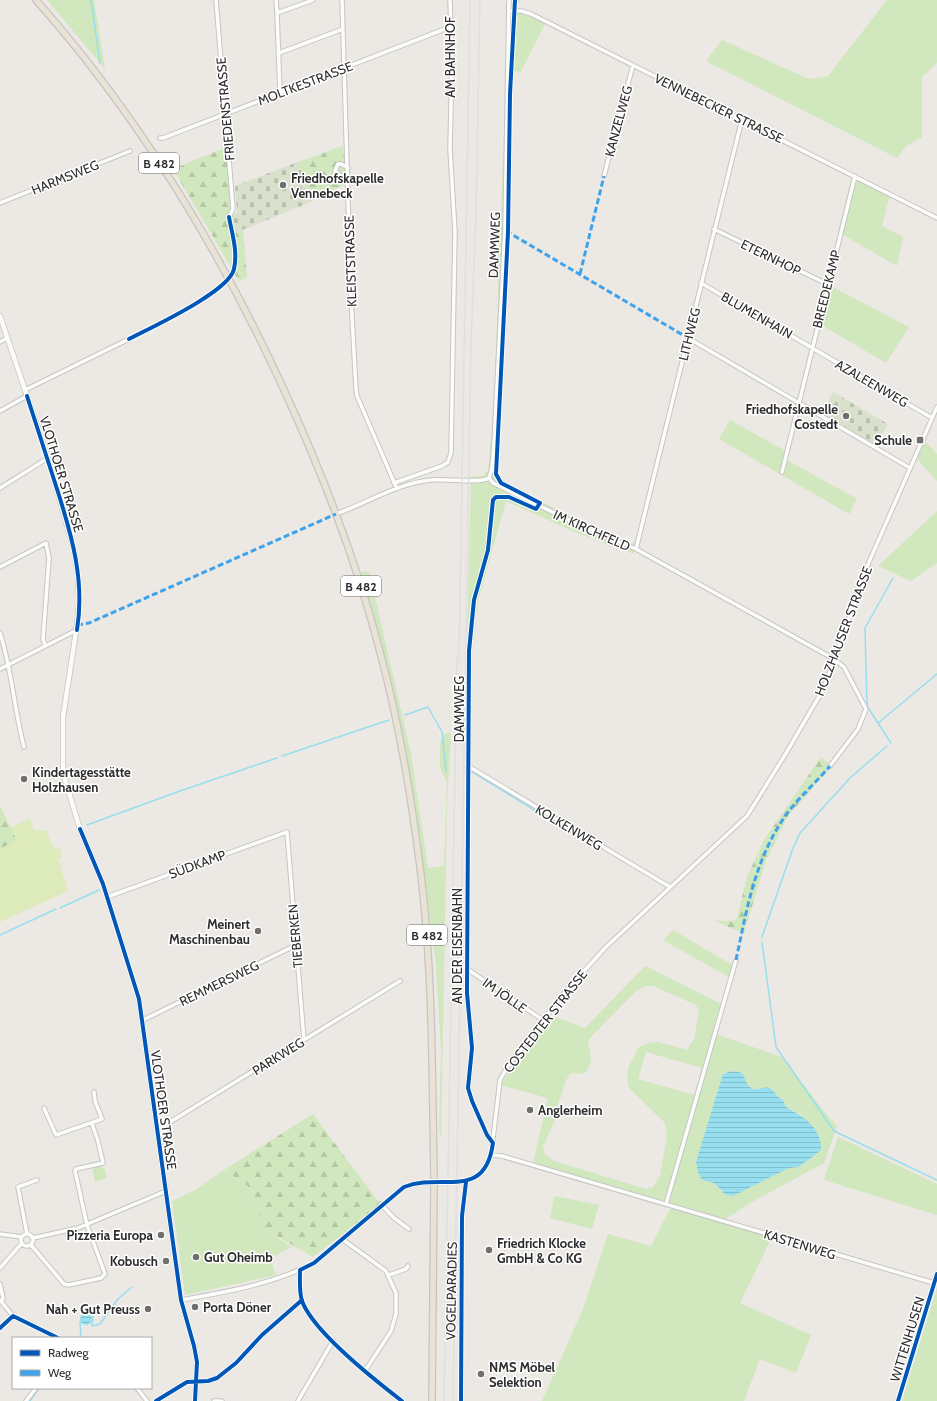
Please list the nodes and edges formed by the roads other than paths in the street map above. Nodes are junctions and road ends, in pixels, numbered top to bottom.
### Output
1 (36, 0) edge
2 (216, 0) edge
3 (276, 0) edge
4 (314, 0) edge
5 (342, 0) edge
6 (450, 0) edge
7 (509, 0) edge
8 (510, 11) junction
9 (277, 13) junction
10 (450, 27) junction
11 (343, 29) junction
12 (279, 53) junction
13 (633, 65) junction
14 (344, 68) junction
15 (280, 93) junction
16 (225, 114) junction
17 (742, 119) junction
18 (160, 138) dead end
19 (130, 151) dead end
20 (348, 168) junction
21 (604, 176) dead end
22 (855, 176) junction
23 (348, 182) junction
24 (0, 203) edge
25 (229, 217) dead end
26 (937, 217) edge
27 (714, 229) junction
28 (702, 283) junction
29 (827, 284) junction
30 (0, 316) edge
31 (7, 338) junction
32 (688, 338) junction
33 (129, 339) dead end
34 (0, 342) edge
35 (812, 348) junction
36 (26, 393) junction
37 (798, 403) junction
38 (937, 407) edge
39 (0, 411) edge
40 (932, 418) junction
41 (48, 458) junction
42 (910, 468) junction
43 (782, 472) dead end
44 (489, 478) junction
45 (394, 483) junction
46 (0, 488) edge
47 (397, 489) junction
48 (336, 514) junction
49 (636, 550) junction
50 (0, 567) edge
51 (77, 630) junction
52 (0, 633) edge
53 (45, 645) junction
54 (469, 651) dead end
55 (834, 659) junction
56 (9, 664) junction
57 (0, 669) edge
58 (24, 746) dead end
59 (468, 766) junction
60 (830, 766) dead end
61 (287, 832) joint
62 (670, 887) junction
63 (107, 897) junction
64 (296, 945) junction
65 (736, 960) dead end
66 (467, 969) junction
67 (400, 981) dead end
68 (143, 1020) junction
69 (543, 1020) junction
70 (304, 1040) junction
71 (94, 1092) dead end
72 (44, 1108) dead end
73 (92, 1124) junction
74 (157, 1130) junction
75 (492, 1143) junction
76 (491, 1155) junction
77 (37, 1180) dead end
78 (466, 1182) junction
79 (166, 1191) junction
80 (381, 1204) junction
81 (666, 1204) junction
82 (87, 1225) junction
83 (409, 1229) dead end
84 (0, 1234) edge
85 (27, 1234) junction
86 (22, 1237) junction
87 (32, 1238) junction
88 (342, 1239) junction
89 (22, 1243) junction
90 (30, 1245) junction
91 (408, 1266) dead end
92 (0, 1268) edge
93 (300, 1270) junction
94 (937, 1274) edge
95 (389, 1275) junction
96 (0, 1284) edge
97 (934, 1284) junction
98 (181, 1300) junction
99 (302, 1300) junction
100 (1, 1301) edge
101 (13, 1316) junction
102 (0, 1328) edge
103 (54, 1337) edge
104 (333, 1341) junction
105 (365, 1371) junction
106 (195, 1382) junction
107 (35, 1389) edge
108 (137, 1389) edge
109 (26, 1401) edge
110 (147, 1401) edge
111 (156, 1401) edge
112 (195, 1401) edge
113 (214, 1401) edge
114 (222, 1401) edge
115 (298, 1401) edge
116 (402, 1401) edge
117 (432, 1401) edge
118 (461, 1401) edge
119 (898, 1401) edge

1 - 48 main road, B 482
2 - 16 street, FRIEDENSTRASSE
3 - 9 street
4 - 9 street
5 - 11 street, KLEISTSTRASSE
6 - 10 street, AM BAHNHOF
7 - 8 street
8 - 13 street, VENNEBECKER STRASSE
8 - 44 street, DAMMWEG
9 - 12 street
10 - 14 street, MOLTKESTRASSE
10 - 45 street, AM BAHNHOF
11 - 12 street
11 - 14 street, KLEISTSTRASSE
12 - 15 street
13 - 17 street, VENNEBECKER STRASSE
13 - 21 street, KANZELWEG
14 - 15 street, MOLTKESTRASSE
14 - 20 street, KLEISTSTRASSE
15 - 16 street, MOLTKESTRASSE
16 - 18 street, MOLTKESTRASSE
16 - 25 street, FRIEDENSTRASSE
17 - 22 street, VENNEBECKER STRASSE
17 - 27 street, LITHWEG
19 - 24 street, HARMSWEG
20 - 23 street, KLEISTSTRASSE
20 - 23 street
22 - 26 street, VENNEBECKER STRASSE
22 - 29 street, BREEDEKAMP
23 - 45 street, KLEISTSTRASSE
27 - 28 street, LITHWEG
27 - 29 street, ETERNHOP
28 - 32 street, LITHWEG
28 - 35 street, BLUMENHAIN
29 - 35 street, BREEDEKAMP
30 - 31 street, VLOTHOER STRASSE
31 - 34 street
31 - 36 street, VLOTHOER STRASSE
32 - 37 street
32 - 49 street, LITHWEG
33 - 36 street
35 - 37 street, BREEDEKAMP
35 - 40 street, AZALEENWEG
36 - 39 street
36 - 41 street, VLOTHOER STRASSE
37 - 42 street
37 - 43 street, BREEDEKAMP
38 - 40 street, HOLZHAUSER STRASSE
40 - 42 street, HOLZHAUSER STRASSE
41 - 46 street
41 - 51 street, VLOTHOER STRASSE
42 - 55 street, HOLZHAUSER STRASSE
44 - 47 street
44 - 49 street, IM KIRCHFELD
45 - 47 street, KLEISTSTRASSE
47 - 48 street
48 - 117 main road, B 482, bridge
49 - 55 street, IM KIRCHFELD
50 - 53 street
51 - 53 street
51 - 63 street, VLOTHOER STRASSE
52 - 56 street
53 - 56 street
54 - 59 street, DAMMWEG
55 - 60 street
55 - 62 street, HOLZHAUSER STRASSE
56 - 57 street
56 - 58 street
59 - 62 street, KOLKENWEG
59 - 66 street, AN DER EISENBAHN
61 - 63 street, SÜDKAMP
61 - 64 street, TIEBERKEN
62 - 69 street, COSTEDTER STRASSE
63 - 68 street, VLOTHOER STRASSE
64 - 68 street, REMMERSWEG
64 - 70 street, TIEBERKEN
65 - 81 street
66 - 69 street, IM JÖLLE
66 - 75 street, AN DER EISENBAHN
67 - 70 street, PARKWEG
68 - 74 street, VLOTHOER STRASSE
69 - 75 street, COSTEDTER STRASSE
70 - 74 street, PARKWEG
71 - 73 street
72 - 73 street
73 - 82 street
74 - 79 street, VLOTHOER STRASSE
75 - 76 street, COSTEDTER STRASSE
76 - 78 street, COSTEDTER STRASSE
76 - 81 street, KASTENWEG
77 - 85 street
78 - 80 street
78 - 118 street, VOGELPARADIES
79 - 82 street
79 - 98 street, VLOTHOER STRASSE
80 - 83 street
80 - 88 street
81 - 97 street, KASTENWEG
82 - 87 street
82 - 90 street
84 - 86 street
85 - 86 street
85 - 87 street
86 - 89 street
87 - 90 street
88 - 93 street
88 - 95 street
89 - 90 street
89 - 92 street
91 - 95 street
93 - 98 street
93 - 99 street
94 - 97 street, WITTENHUSEN
95 - 105 street
96 - 100 street
97 - 119 street, WITTENHUSEN
98 - 106 street, VLOTHOER STRASSE
99 - 104 street
99 - 106 street
100 - 101 street
101 - 102 street
101 - 103 street
104 - 105 street
104 - 115 street
105 - 116 street
106 - 111 street
106 - 112 street, VLOTHOER STRASSE
107 - 109 street
108 - 110 street
113 - 114 street

